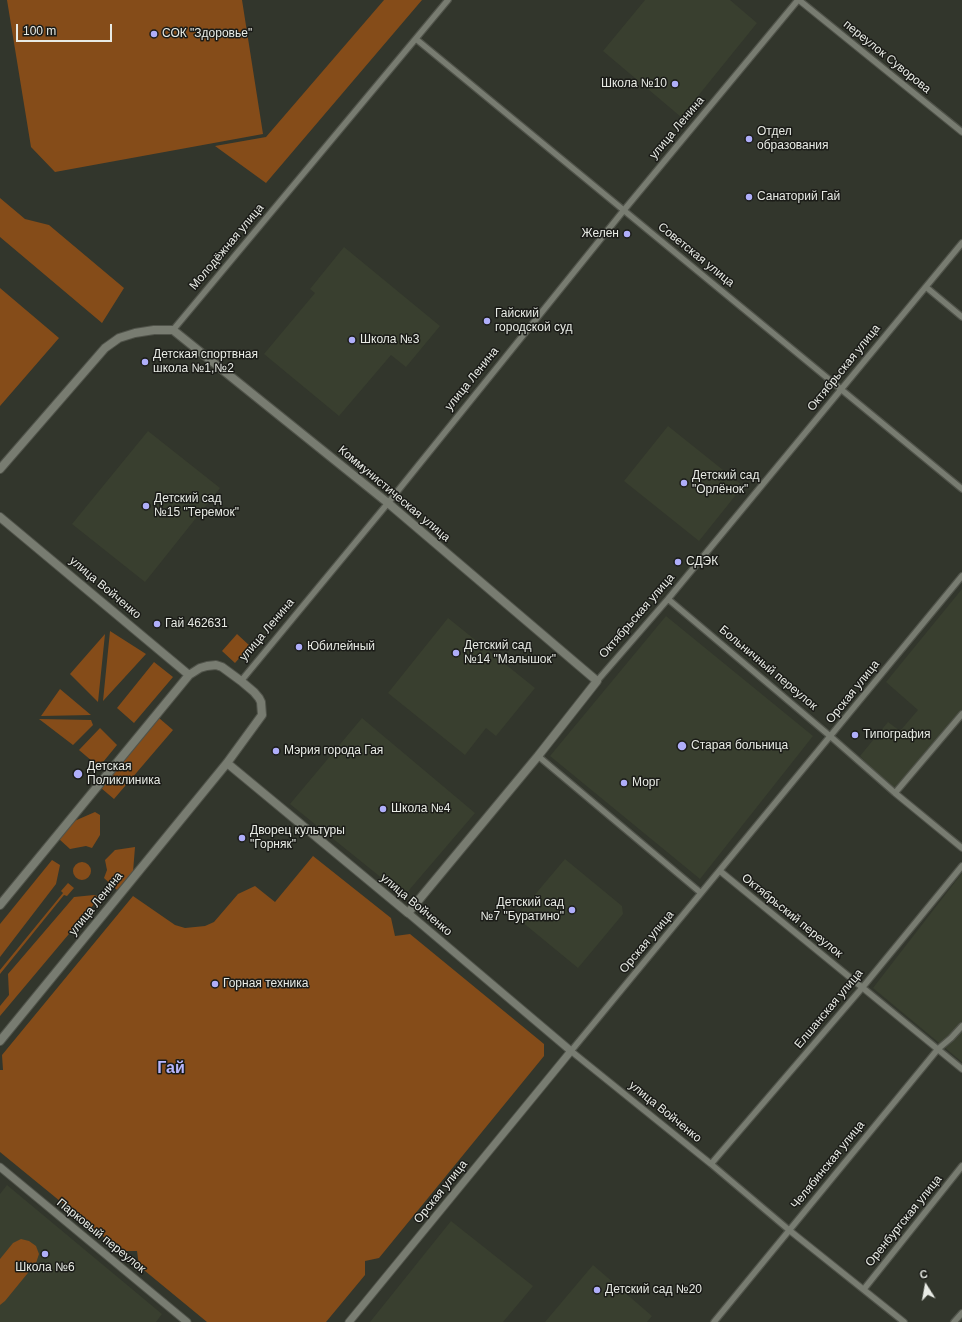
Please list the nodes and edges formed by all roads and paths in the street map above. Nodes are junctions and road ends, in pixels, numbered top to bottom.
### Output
1 (448, 0) edge
2 (799, 0) edge
3 (416, 39) junction
4 (962, 132) edge
5 (624, 210) junction
6 (962, 243) edge
7 (926, 287) junction
8 (962, 317) edge
9 (173, 330) junction
10 (842, 389) junction
11 (0, 469) edge
12 (962, 489) edge
13 (388, 503) junction
14 (0, 517) edge
15 (962, 576) edge
16 (668, 599) junction
17 (189, 675) junction
18 (241, 681) junction
19 (597, 681) junction
20 (962, 714) edge
21 (830, 736) junction
22 (538, 756) junction
23 (227, 763) junction
24 (895, 792) junction
25 (962, 848) edge
26 (962, 866) edge
27 (720, 871) junction
28 (701, 893) junction
29 (0, 905) edge
30 (408, 913) junction
31 (862, 988) junction
32 (962, 1026) edge
33 (0, 1042) edge
34 (938, 1049) junction
35 (571, 1051) junction
36 (962, 1069) edge
37 (711, 1164) junction
38 (962, 1166) edge
39 (0, 1167) edge
40 (789, 1230) junction
41 (864, 1289) junction
42 (962, 1313) edge
43 (187, 1322) edge
44 (349, 1322) edge
45 (714, 1322) edge
46 (904, 1322) edge
47 (954, 1322) edge

1 - 3 street, Молодёжная улица
2 - 4 street, переулок Суворова
2 - 5 street, улица Ленина
3 - 5 street, Советская улица
3 - 9 street, Молодёжная улица
5 - 10 street, Советская улица
5 - 13 street, улица Ленина
6 - 7 street, Октябрьская улица
7 - 8 street
7 - 10 street, Октябрьская улица
9 - 11 main road
9 - 13 main road, Коммунистическая улица
10 - 12 street, Советская улица
10 - 16 street, Октябрьская улица
13 - 18 street, улица Ленина
13 - 19 main road, Коммунистическая улица
14 - 17 main road, улица Войченко
15 - 21 street, Орская улица
16 - 19 street, Октябрьская улица
16 - 21 street, Больничный переулок
17 - 18 main road
17 - 29 main road
18 - 23 main road
19 - 22 main road, Октябрьская улица
20 - 24 street
21 - 24 street, Больничный переулок
21 - 27 street, Орская улица
22 - 28 street
22 - 30 main road, Октябрьская улица
23 - 30 main road, улица Войченко
23 - 33 main road, улица Ленина
24 - 25 street, Больничный переулок
26 - 31 street, Елшанская улица
27 - 28 street, Орская улица
27 - 31 street, Октябрьский переулок
28 - 35 street, Орская улица
30 - 35 street, улица Войченко
31 - 34 street, Октябрьский переулок
31 - 37 street, Елшанская улица
32 - 34 street, Челябинская улица
34 - 36 street, Октябрьский переулок
34 - 40 street, Челябинская улица
35 - 37 street, улица Войченко
35 - 44 street, Орская улица
37 - 40 street, улица Войченко
38 - 41 street, Оренбургская улица
39 - 43 street, Парковый переулок
40 - 41 street, улица Войченко
40 - 45 street, Челябинская улица
41 - 46 street, улица Войченко
42 - 47 street

